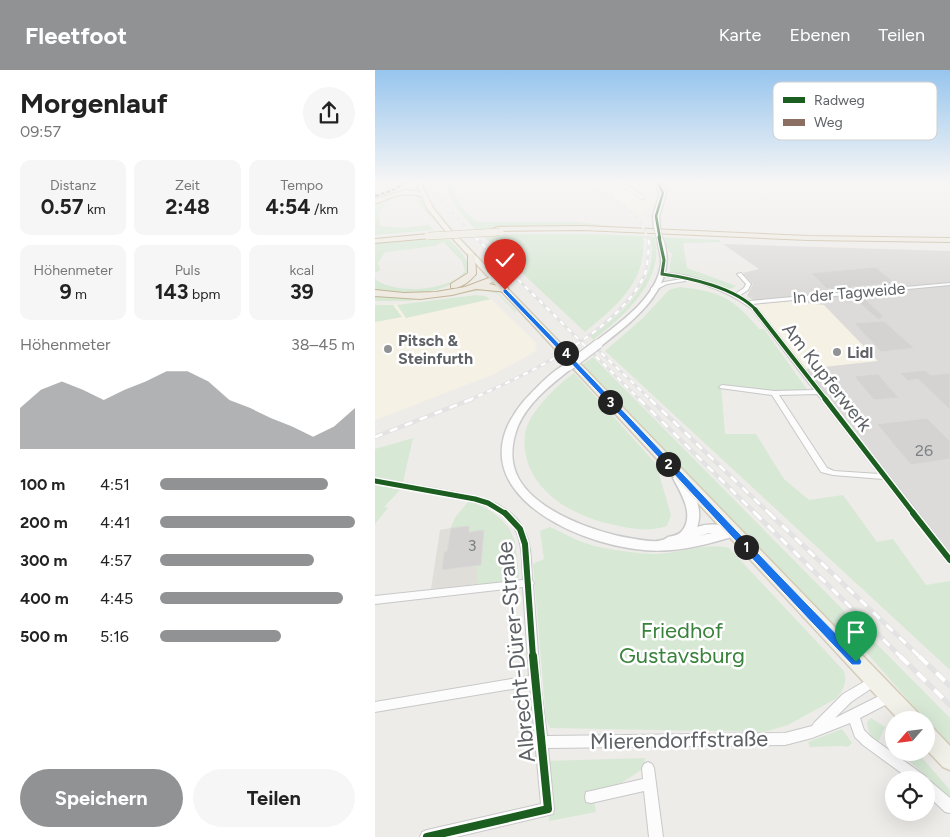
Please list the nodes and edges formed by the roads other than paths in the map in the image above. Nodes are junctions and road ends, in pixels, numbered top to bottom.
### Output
1 (437, 217) edge
2 (656, 217) edge
3 (375, 240) edge
4 (950, 242) edge
5 (471, 255) junction
6 (662, 274) junction
7 (739, 274) dead end
8 (494, 279) junction
9 (682, 280) junction
10 (690, 281) junction
11 (950, 284) edge
12 (454, 286) junction
13 (475, 287) junction
14 (505, 290) junction
15 (653, 290) junction
16 (375, 293) edge
17 (429, 294) junction
18 (737, 295) junction
19 (748, 302) junction
20 (723, 387) dead end
21 (819, 392) junction
22 (773, 393) junction
23 (677, 474) junction
24 (885, 477) junction
25 (375, 481) edge
26 (732, 532) junction
27 (685, 541) junction
28 (950, 560) edge
29 (529, 583) junction
30 (375, 600) edge
31 (535, 680) junction
32 (874, 681) junction
33 (889, 696) junction
34 (375, 707) edge
35 (903, 711) edge
36 (854, 716) junction
37 (815, 730) junction
38 (541, 742) junction
39 (935, 745) edge
40 (950, 760) edge
41 (648, 768) dead end
42 (909, 771) edge
43 (649, 784) junction
44 (935, 793) edge
45 (591, 797) dead end
46 (950, 807) edge
47 (427, 837) edge
48 (656, 837) edge

1 - 5 main road
2 - 6 main road, bridge
3 - 4 highway, bridge
5 - 8 main road
5 - 12 highway
6 - 9 street, Am Kupferwerk
6 - 10 street, Am Kupferwerk
6 - 15 main road
7 - 18 street
8 - 12 highway
8 - 13 highway
8 - 14 main road
9 - 10 street, Am Kupferwerk
9 - 15 street, Am Kupferwerk
10 - 18 street, Am Kupferwerk
11 - 19 street, In der Tagweide
12 - 17 highway
13 - 14 highway
13 - 17 highway
14 - 23 main road
15 - 27 main road, bridge
16 - 17 highway
18 - 19 street, Am Kupferwerk
19 - 21 street, Am Kupferwerk
20 - 22 street
21 - 22 street
21 - 24 street, Am Kupferwerk
22 - 24 street
23 - 26 main road
23 - 27 main road
24 - 28 street, Am Kupferwerk
25 - 29 street, Albrecht-Dürer-Straße
26 - 27 main road
26 - 32 main road
29 - 30 street
29 - 31 street, Albrecht-Dürer-Straße
31 - 34 street
31 - 38 street, Albrecht-Dürer-Straße
32 - 33 main road
32 - 37 street, Mierendorffstraße
33 - 35 main road
33 - 36 street, Mierendorffstraße
36 - 37 street, Mierendorffstraße
36 - 42 street
37 - 38 street, Mierendorffstraße
38 - 47 street, Albrecht-Dürer-Straße
39 - 40 main road
41 - 43 street
43 - 45 street
43 - 48 street
44 - 46 street

